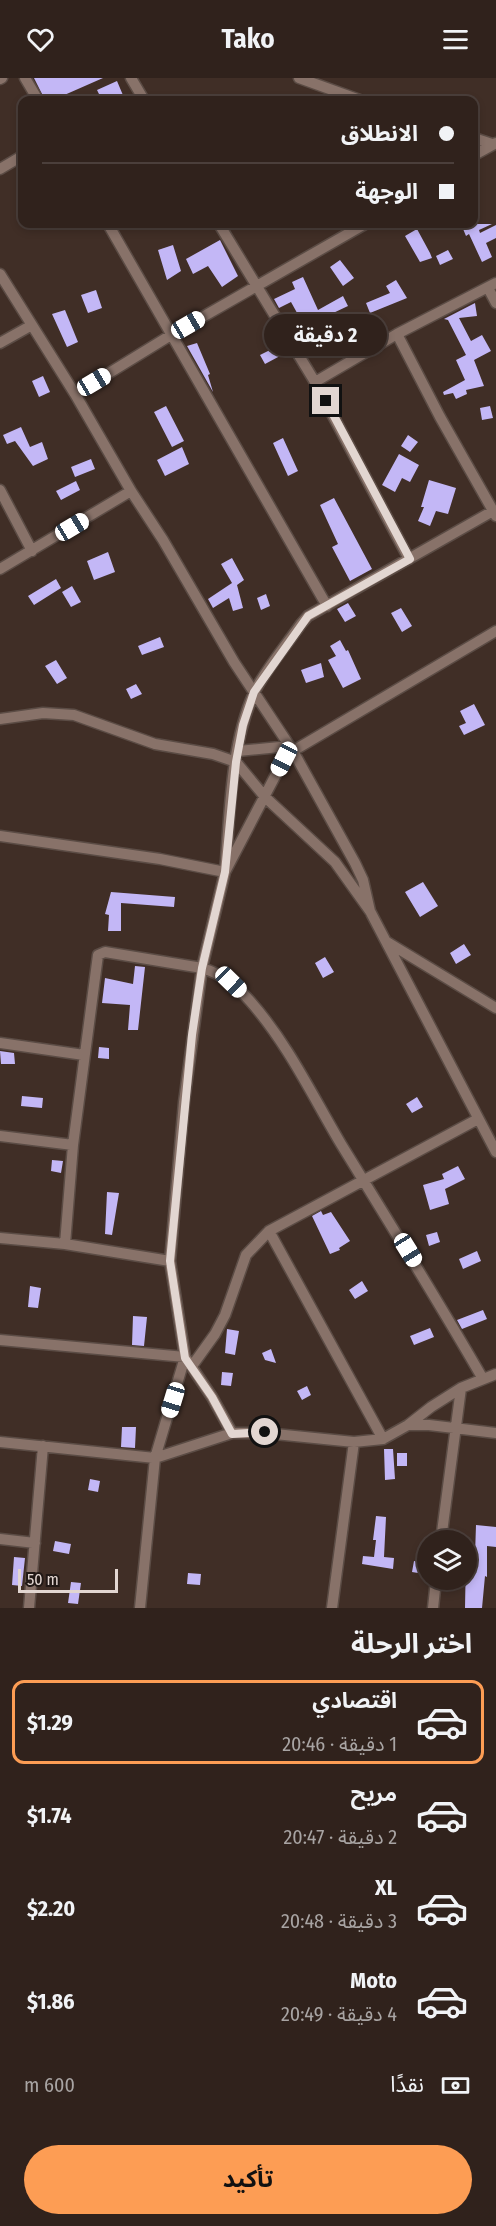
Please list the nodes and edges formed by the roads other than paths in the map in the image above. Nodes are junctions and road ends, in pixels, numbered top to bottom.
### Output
1 (25, 78) edge
2 (130, 78) edge
3 (299, 78) edge
4 (36, 96) edge
5 (141, 96) edge
6 (349, 96) edge
7 (478, 139) edge
8 (494, 143) edge
9 (478, 153) edge
10 (18, 158) edge
11 (0, 169) edge
12 (110, 228) edge
13 (221, 228) edge
14 (358, 228) edge
15 (0, 274) edge
16 (257, 285) junction
17 (492, 285) edge
18 (496, 303) edge
19 (32, 325) junction
20 (397, 334) junction
21 (171, 335) junction
22 (0, 343) edge
23 (315, 382) junction
24 (75, 394) junction
25 (0, 490) edge
26 (130, 491) junction
27 (494, 514) edge
28 (32, 551) junction
29 (410, 559) junction
30 (0, 569) edge
31 (327, 606) junction
32 (496, 631) edge
33 (254, 692) junction
34 (0, 719) edge
35 (292, 748) junction
36 (237, 757) junction
37 (265, 797) junction
38 (0, 836) edge
39 (225, 872) junction
40 (370, 911) junction
41 (387, 941) junction
42 (202, 968) junction
43 (496, 1008) edge
44 (0, 1043) edge
45 (84, 1055) junction
46 (478, 1119) junction
47 (0, 1136) edge
48 (73, 1145) junction
49 (496, 1152) edge
50 (365, 1181) junction
51 (269, 1232) junction
52 (0, 1238) edge
53 (65, 1244) junction
54 (170, 1261) junction
55 (0, 1340) edge
56 (185, 1358) junction
57 (192, 1366) junction
58 (496, 1374) edge
59 (483, 1379) junction
60 (461, 1388) junction
61 (408, 1425) junction
62 (456, 1428) junction
63 (232, 1434) junction
64 (496, 1434) edge
65 (383, 1439) junction
66 (0, 1442) edge
67 (354, 1442) junction
68 (43, 1446) junction
69 (155, 1458) junction
70 (442, 1530) edge
71 (0, 1539) edge
72 (35, 1543) junction
73 (435, 1590) edge
74 (28, 1608) edge
75 (140, 1608) edge
76 (332, 1608) edge
77 (433, 1608) edge

1 - 4 street
2 - 5 street
3 - 6 street
7 - 8 street
8 - 9 street
10 - 11 street
12 - 21 street
13 - 16 street
14 - 16 street
15 - 19 street
16 - 21 street
16 - 23 street
17 - 18 street
17 - 20 street
19 - 22 street
19 - 24 street
20 - 23 street
20 - 27 street
21 - 24 street
21 - 31 street
23 - 29 street
24 - 26 street
25 - 28 street
26 - 28 street
26 - 33 street
27 - 29 street
28 - 30 street
29 - 31 street
31 - 33 street
32 - 35 street
33 - 35 street
33 - 36 street
34 - 36 street
35 - 36 street
35 - 37 street
35 - 40 street
36 - 37 street
36 - 39 street
37 - 39 street
37 - 40 street
38 - 39 street
39 - 42 street
40 - 41 street
41 - 43 street
41 - 46 street
42 - 45 street
42 - 50 street
42 - 54 street
44 - 45 street
45 - 48 street
46 - 49 street
46 - 50 street
47 - 48 street
48 - 53 street
50 - 51 street
50 - 59 street
51 - 57 street
51 - 65 street
52 - 53 street
53 - 54 street
54 - 56 street
55 - 56 street
56 - 57 street
56 - 69 street
57 - 63 street
58 - 59 street
59 - 60 street
60 - 61 street
60 - 62 street
61 - 62 street
61 - 65 street
62 - 64 street
62 - 70 street
63 - 67 street
63 - 69 street
65 - 67 street
66 - 68 street
67 - 76 street
68 - 69 street
68 - 72 street
69 - 75 street
71 - 72 street
72 - 74 street
73 - 77 street

